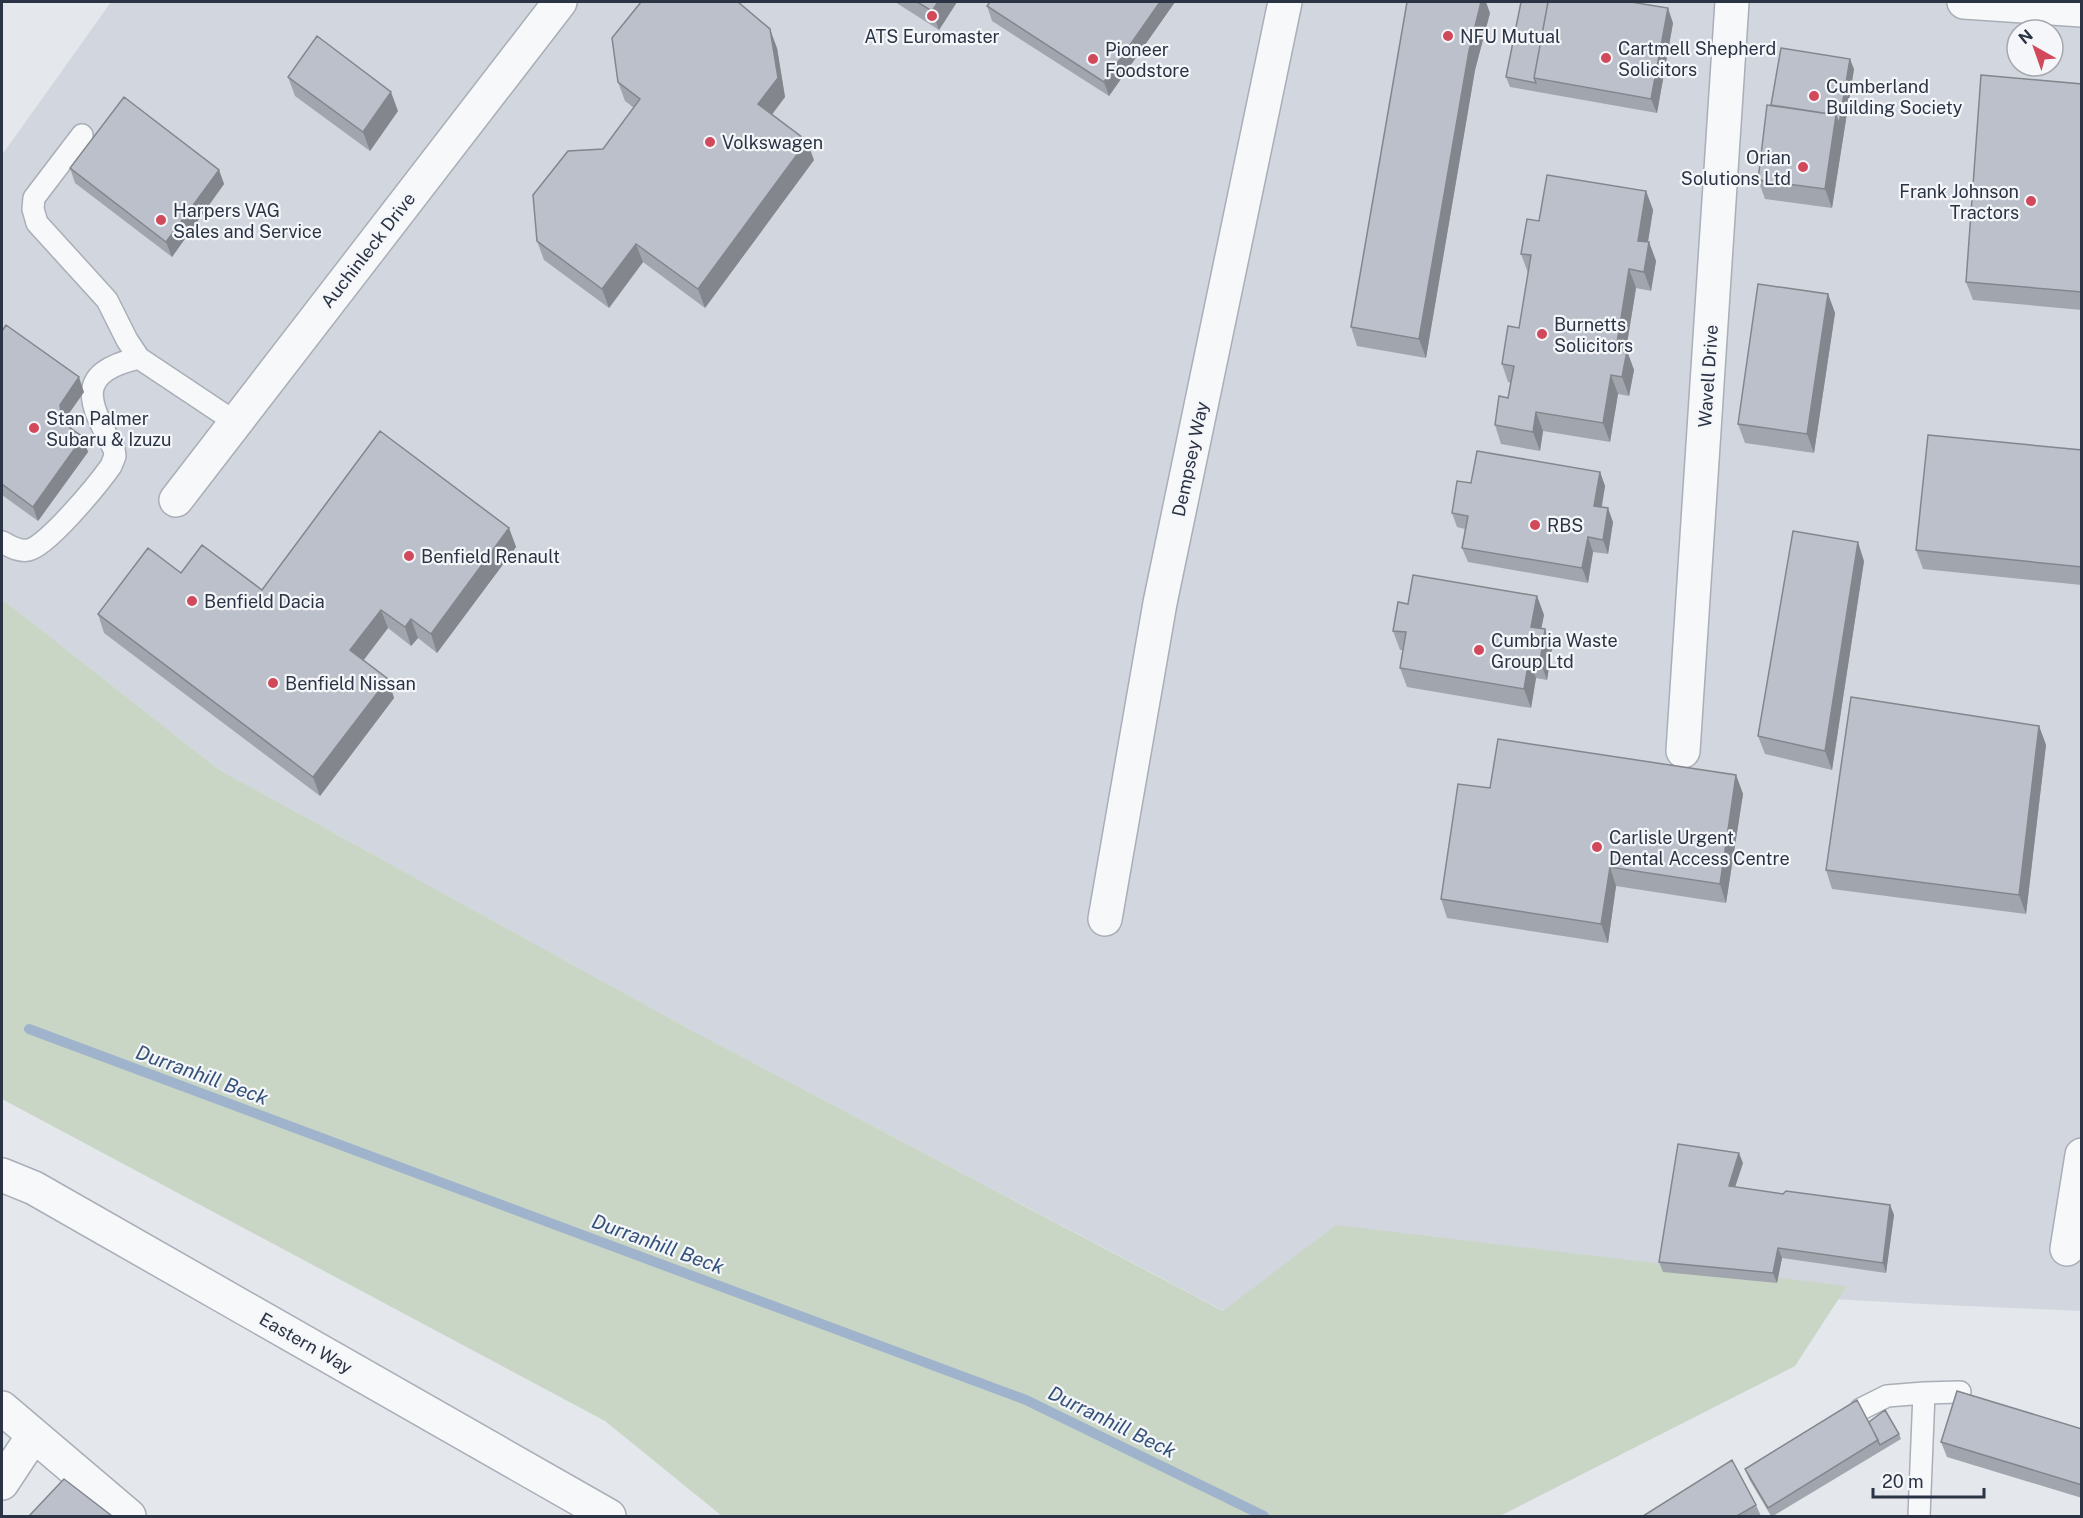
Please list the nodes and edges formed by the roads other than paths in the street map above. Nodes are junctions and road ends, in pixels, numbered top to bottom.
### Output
1 (560, 2) edge
2 (1285, 2) edge
3 (1732, 2) edge
4 (1964, 2) edge
5 (2082, 10) edge
6 (82, 135) dead end
7 (139, 358) junction
8 (236, 422) junction
9 (176, 500) dead end
10 (2, 542) edge
11 (1683, 751) dead end
12 (1105, 919) dead end
13 (2082, 1155) edge
14 (2, 1175) edge
15 (2067, 1249) dead end
16 (1960, 1392) edge
17 (1924, 1394) junction
18 (2, 1408) edge
19 (1861, 1408) edge
20 (33, 1436) junction
21 (2, 1484) edge
22 (129, 1516) edge
23 (609, 1516) edge
24 (1919, 1516) edge

1 - 8 street, Auchinleck Drive
2 - 12 street, Dempsey Way
3 - 11 street, Wavell Drive
4 - 5 street
6 - 7 lane
7 - 8 lane
7 - 10 lane
8 - 9 street, Auchinleck Drive
13 - 15 street
14 - 23 street, Eastern Way
16 - 17 lane
17 - 19 lane
17 - 24 lane
18 - 20 street
20 - 21 street
20 - 22 street

